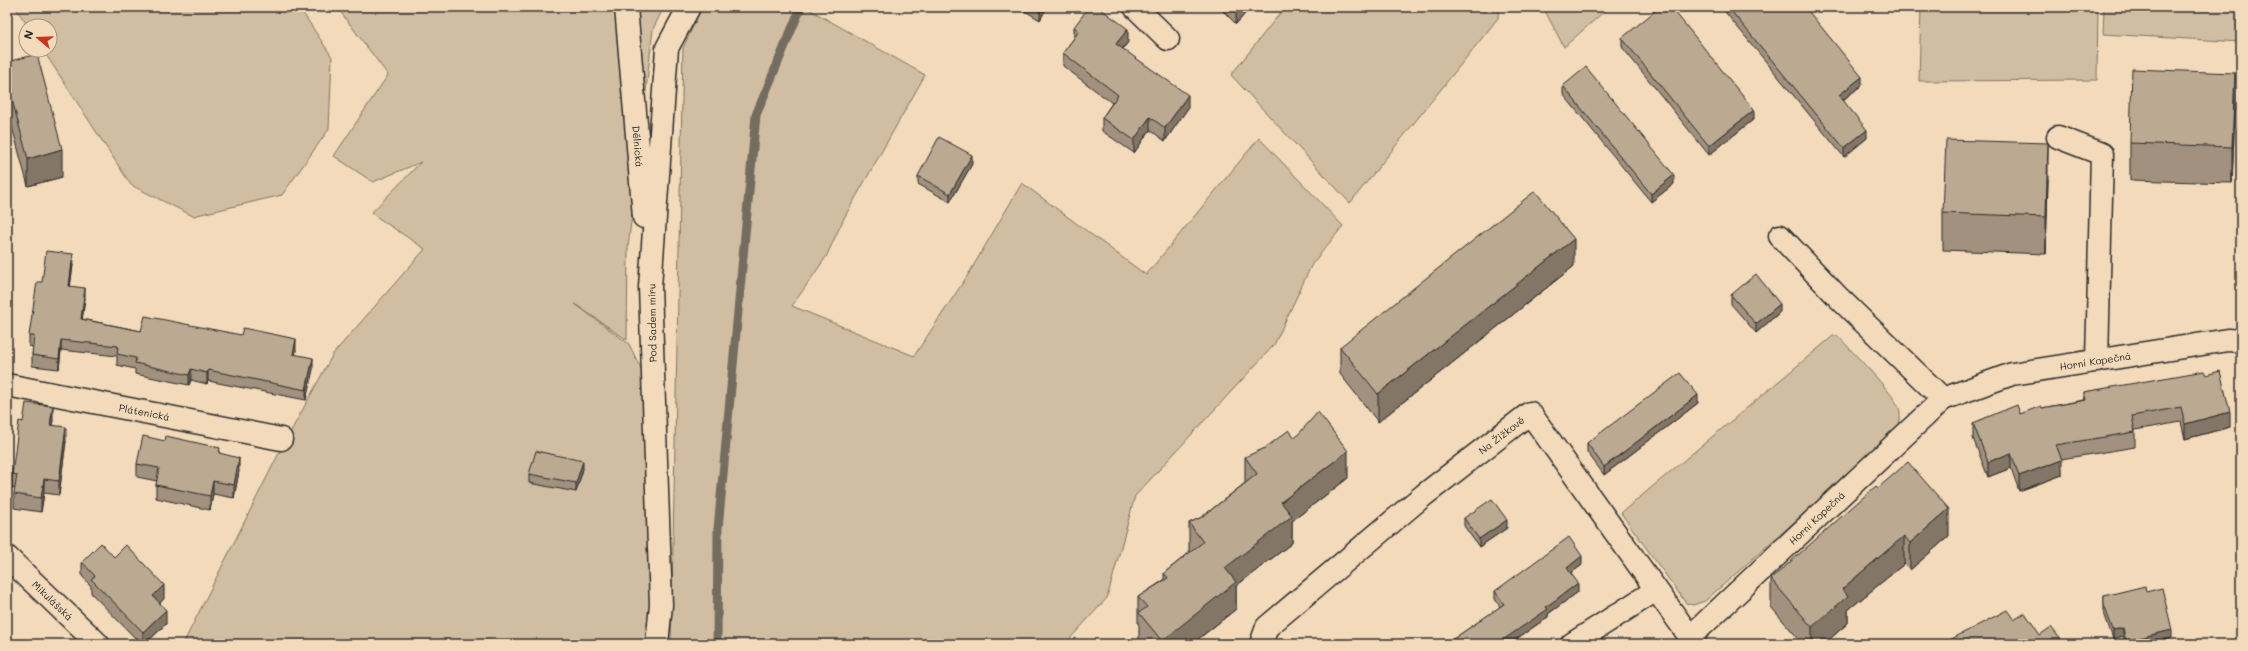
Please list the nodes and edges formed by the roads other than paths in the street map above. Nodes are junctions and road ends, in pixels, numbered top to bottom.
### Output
1 (626, 7) edge
2 (688, 7) edge
3 (1135, 7) edge
4 (1168, 39) dead end
5 (2058, 137) dead end
6 (1780, 236) dead end
7 (650, 287) junction
8 (2234, 340) edge
9 (2097, 360) junction
10 (7, 385) edge
11 (1943, 399) junction
12 (281, 439) dead end
13 (7, 557) edge
14 (1656, 590) junction
15 (1693, 640) edge
16 (98, 644) edge
17 (657, 644) edge
18 (1261, 644) edge
19 (1572, 644) edge

1 - 7 street, Dělnická
2 - 7 street, Pod Sadem míru
3 - 4 street
5 - 9 street
6 - 11 street
7 - 17 street, Pod Sadem míru
8 - 9 street, Horní Kopečná
9 - 11 street, Horní Kopečná
10 - 12 street, Plátenická
11 - 15 street, Horní Kopečná
13 - 16 street, Mikulášská
14 - 15 street, Na Žižkově
14 - 18 street, Na Žižkově
14 - 19 street

